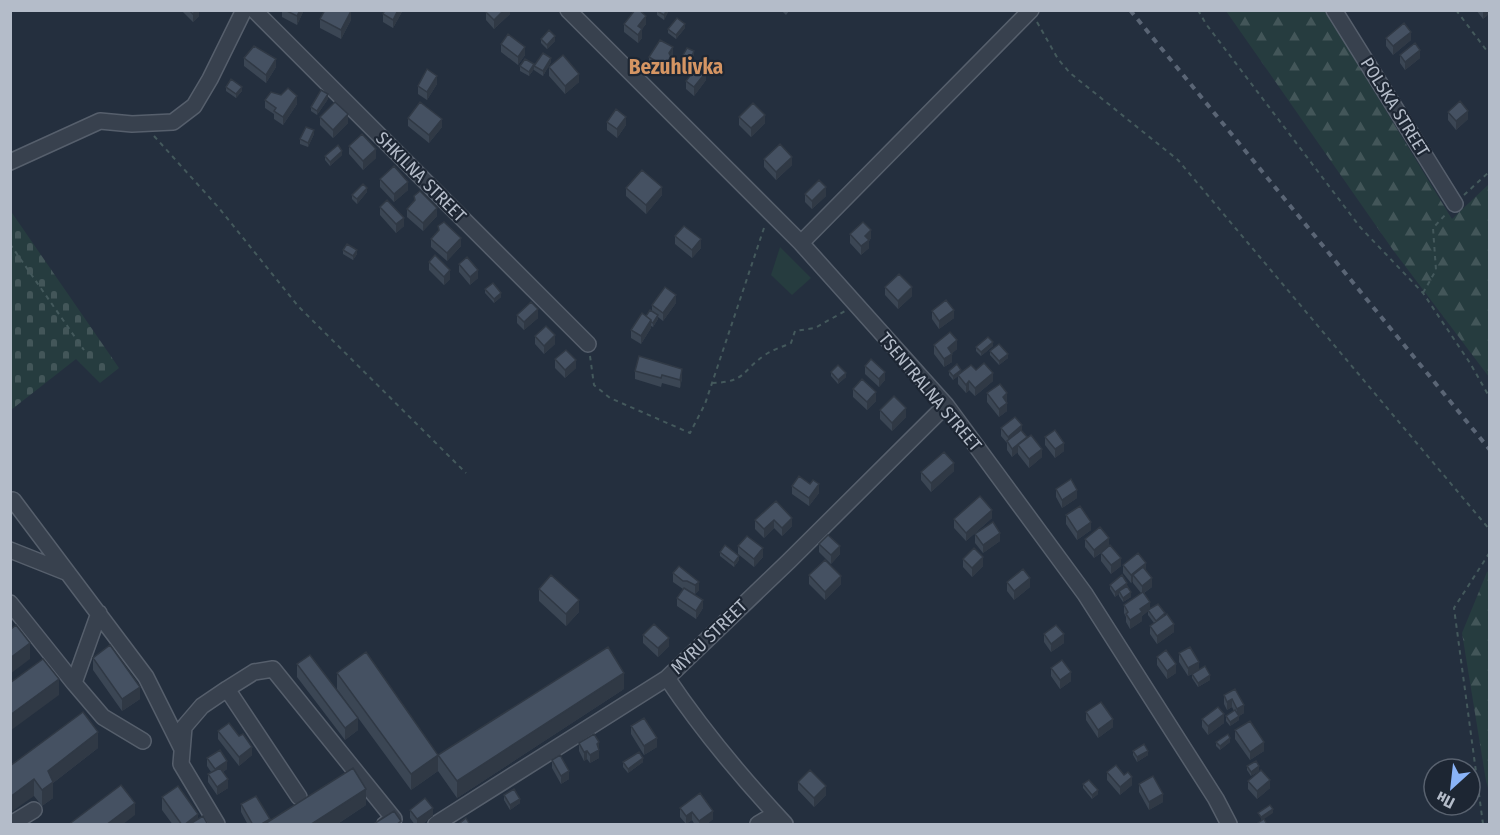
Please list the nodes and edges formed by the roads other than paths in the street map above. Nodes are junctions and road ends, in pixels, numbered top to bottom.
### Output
1 (244, 10) edge
2 (254, 10) edge
3 (568, 10) edge
4 (1335, 10) edge
5 (1033, 15) edge
6 (10, 162) edge
7 (1455, 204) road end
8 (801, 243) junction
9 (588, 344) road end
10 (946, 405) junction
11 (10, 502) edge
12 (10, 550) edge
13 (68, 573) junction
14 (10, 603) edge
15 (99, 613) junction
16 (667, 678) junction
17 (74, 683) junction
18 (227, 689) junction
19 (143, 741) dead end
20 (182, 749) junction
21 (299, 797) dead end
22 (34, 810) dead end
23 (780, 819) edge
24 (11, 825) edge
25 (217, 825) edge
26 (385, 825) edge
27 (436, 825) edge
28 (758, 825) edge
29 (1228, 825) edge

1 - 6 street
2 - 9 street, SHKILNA STREET
3 - 8 street, TSENTRALNA STREET
4 - 7 street, POLSKA STREET
5 - 8 street
8 - 10 street, TSENTRALNA STREET
10 - 16 street, MYRU STREET
10 - 29 street, TSENTRALNA STREET
11 - 13 street
12 - 13 street
13 - 15 street
14 - 17 street
15 - 17 street
15 - 20 street
16 - 23 street
16 - 27 street, MYRU STREET
17 - 19 street
18 - 20 street
18 - 21 street
18 - 26 street
20 - 25 street
22 - 24 street
23 - 28 street

